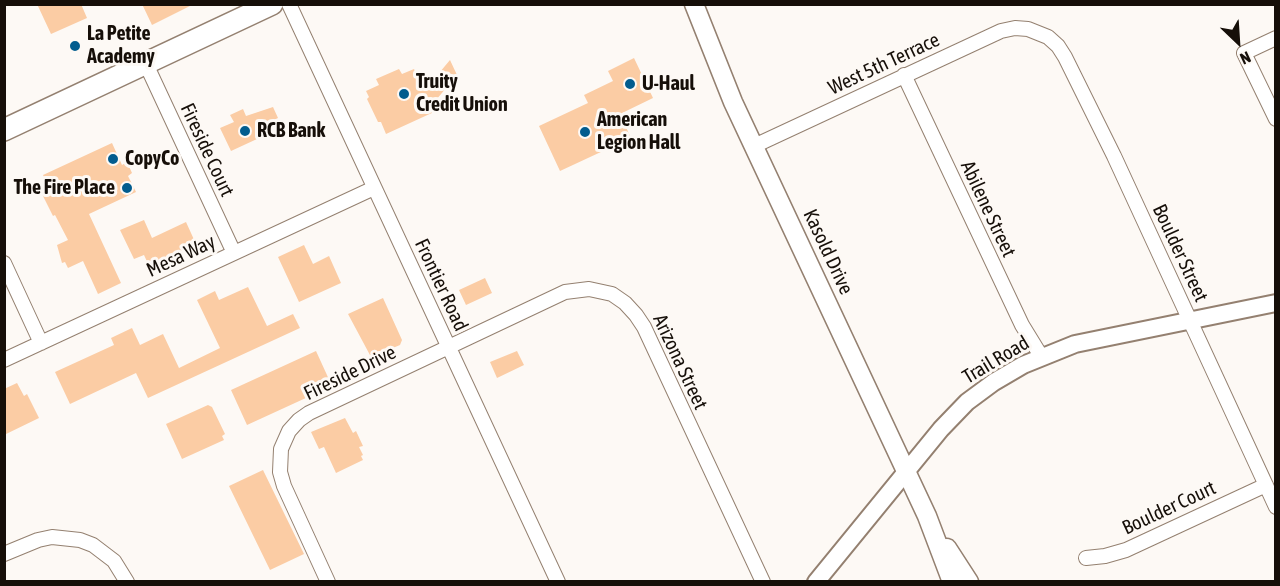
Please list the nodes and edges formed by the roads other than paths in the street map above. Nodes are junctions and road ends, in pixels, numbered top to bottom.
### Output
1 (272, 4) edge
2 (289, 4) edge
3 (694, 4) edge
4 (1032, 30) joint
5 (1275, 38) edge
6 (146, 64) junction
7 (904, 75) junction
8 (1275, 119) edge
9 (4, 130) edge
10 (754, 146) junction
11 (374, 188) junction
12 (234, 253) junction
13 (4, 263) edge
14 (1275, 303) edge
15 (1189, 321) junction
16 (41, 343) junction
17 (449, 347) junction
18 (1041, 356) junction
19 (4, 360) edge
20 (907, 472) junction
21 (1266, 485) junction
22 (1275, 507) edge
23 (927, 516) junction
24 (4, 554) edge
25 (1086, 558) dead end
26 (127, 582) edge
27 (328, 582) edge
28 (558, 582) edge
29 (763, 582) edge
30 (816, 582) edge
31 (952, 582) edge
32 (969, 582) edge

1 - 6 main road
2 - 11 street, Frontier Road
3 - 10 main road, Kasold Drive
4 - 7 street, West 5th Terrace
4 - 15 street, Boulder Street
5 - 8 street
6 - 9 main road
6 - 12 street, Fireside Court
7 - 10 street, West 5th Terrace
7 - 18 street, Abilene Street
10 - 20 main road, Kasold Drive
11 - 12 street, Mesa Way
11 - 17 street, Frontier Road
12 - 16 street, Mesa Way
13 - 16 street
14 - 15 street, Trail Road
15 - 18 street, Trail Road
15 - 21 street, Boulder Street
16 - 19 street, Mesa Way
17 - 27 street, Fireside Drive
17 - 28 street, Frontier Road
17 - 29 street, Arizona Street
18 - 20 street, Trail Road
20 - 23 main road, Kasold Drive
20 - 30 street, Trail Road
21 - 22 street, Boulder Street
21 - 25 street, Boulder Court
23 - 31 main road, Kasold Drive
23 - 32 main road, Kasold Drive
24 - 26 street

